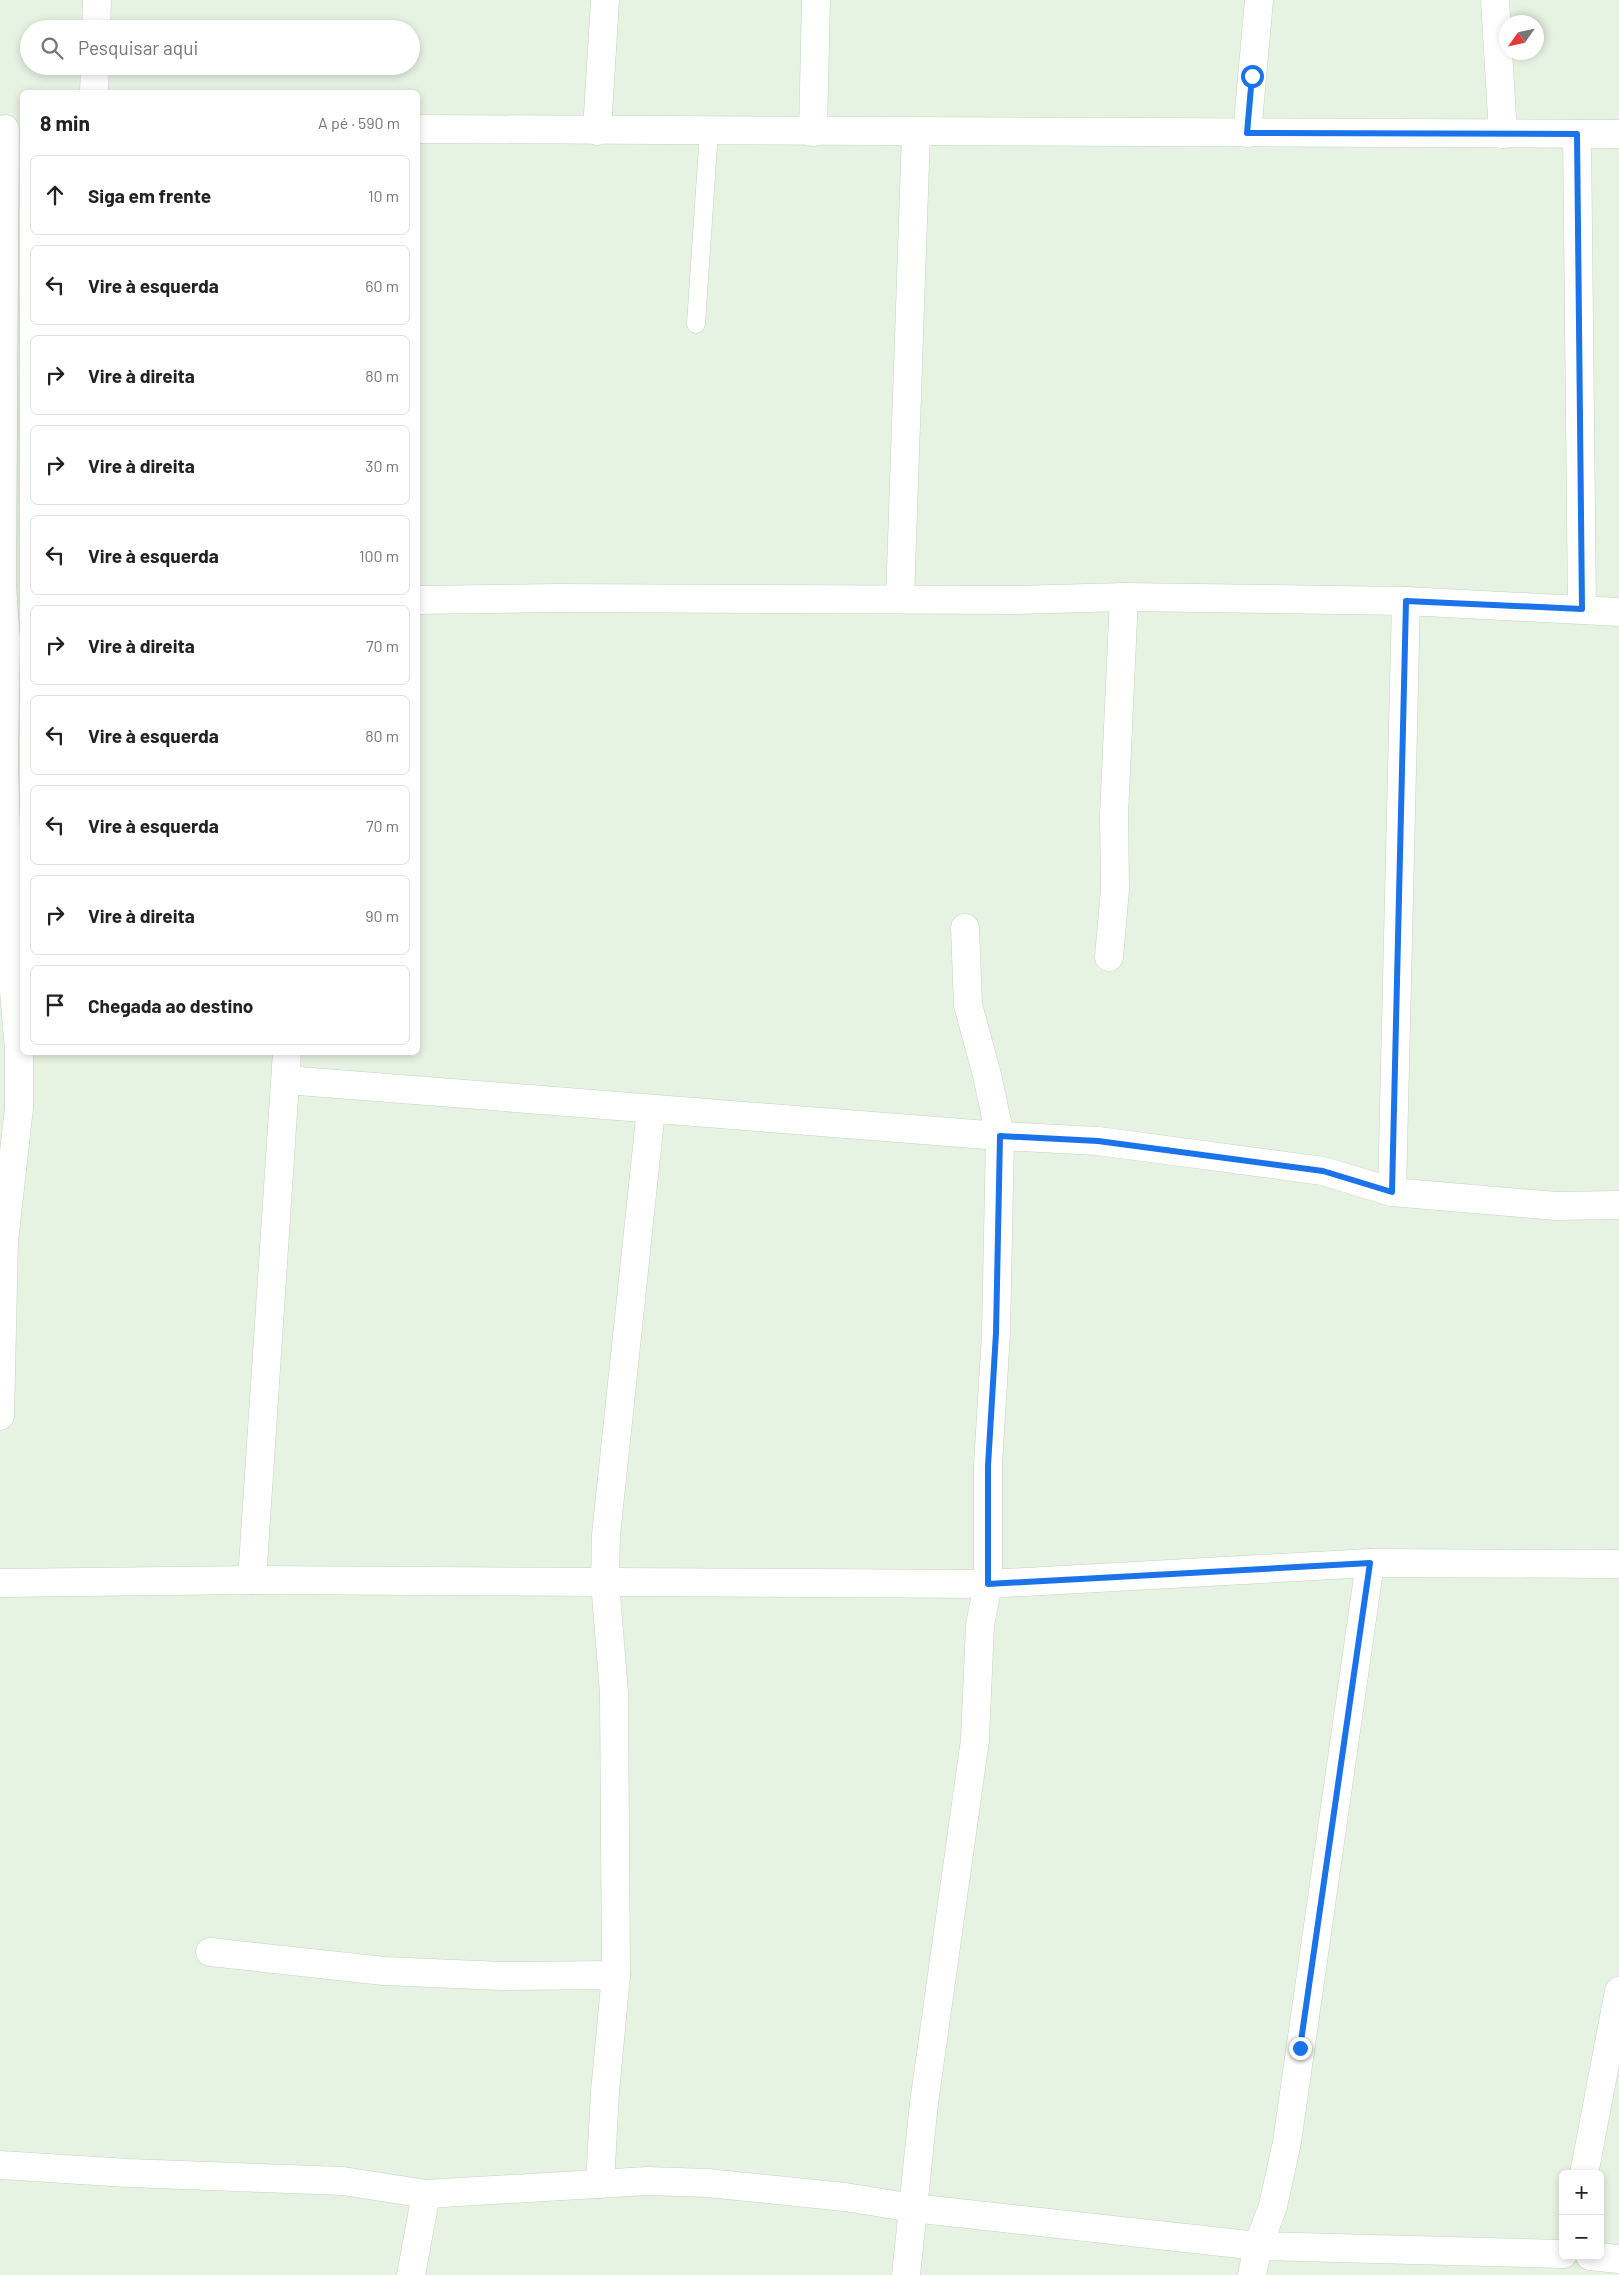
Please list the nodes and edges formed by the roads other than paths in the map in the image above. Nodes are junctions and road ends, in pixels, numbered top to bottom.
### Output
1 (97, 0) edge
2 (605, 0) edge
3 (816, 0) edge
4 (1259, 0) edge
5 (1495, 0) edge
6 (96, 20) edge
7 (95, 75) edge
8 (94, 90) edge
9 (9, 129) edge
10 (420, 129) edge
11 (597, 130) junction
12 (709, 131) junction
13 (813, 132) junction
14 (916, 133) junction
15 (1247, 133) junction
16 (1502, 134) junction
17 (1577, 134) junction
18 (1619, 134) edge
19 (696, 324) dead end
20 (1, 585) edge
21 (1124, 597) junction
22 (900, 599) junction
23 (420, 600) edge
24 (1406, 601) junction
25 (1582, 609) junction
26 (1619, 612) edge
27 (2, 762) edge
28 (965, 928) dead end
29 (1109, 957) dead end
30 (287, 1055) edge
31 (286, 1080) junction
32 (651, 1109) junction
33 (1000, 1136) junction
34 (1392, 1192) junction
35 (1619, 1205) edge
36 (0, 1416) edge
37 (1370, 1563) junction
38 (1619, 1564) edge
39 (252, 1580) junction
40 (605, 1582) junction
41 (0, 1583) edge
42 (988, 1584) junction
43 (210, 1952) dead end
44 (616, 1975) junction
45 (1619, 1991) edge
46 (0, 2165) edge
47 (1585, 2170) edge
48 (600, 2184) junction
49 (426, 2194) junction
50 (913, 2208) junction
51 (1258, 2246) junction
52 (1559, 2254) edge
53 (1604, 2257) edge
54 (1619, 2258) edge
55 (1567, 2260) edge
56 (411, 2275) edge
57 (906, 2275) edge
58 (1252, 2275) edge
59 (1564, 2275) edge

1 - 6 street
2 - 11 street
3 - 13 street
4 - 15 street
5 - 16 street
7 - 8 street
9 - 20 street
10 - 11 street
11 - 12 street
12 - 13 street
12 - 19 lane
13 - 14 street
14 - 15 street
14 - 22 street
15 - 16 street
16 - 17 street
17 - 18 street
17 - 25 street
20 - 27 street
21 - 22 street
21 - 24 street
21 - 29 street
22 - 23 street
24 - 25 street
24 - 34 street
25 - 26 street
27 - 36 street
28 - 33 street
30 - 31 street
31 - 32 street
31 - 39 street
32 - 33 street
32 - 40 street
33 - 34 street
33 - 42 street
34 - 35 street
37 - 38 street
37 - 42 street
37 - 51 street
39 - 40 street
39 - 41 street
40 - 42 street
40 - 44 street
42 - 50 street
43 - 44 street
44 - 48 street
45 - 47 street
46 - 49 street
48 - 49 street
48 - 50 street
49 - 56 street
50 - 51 street
50 - 57 street
51 - 52 street
51 - 58 street
53 - 54 street
55 - 59 street

